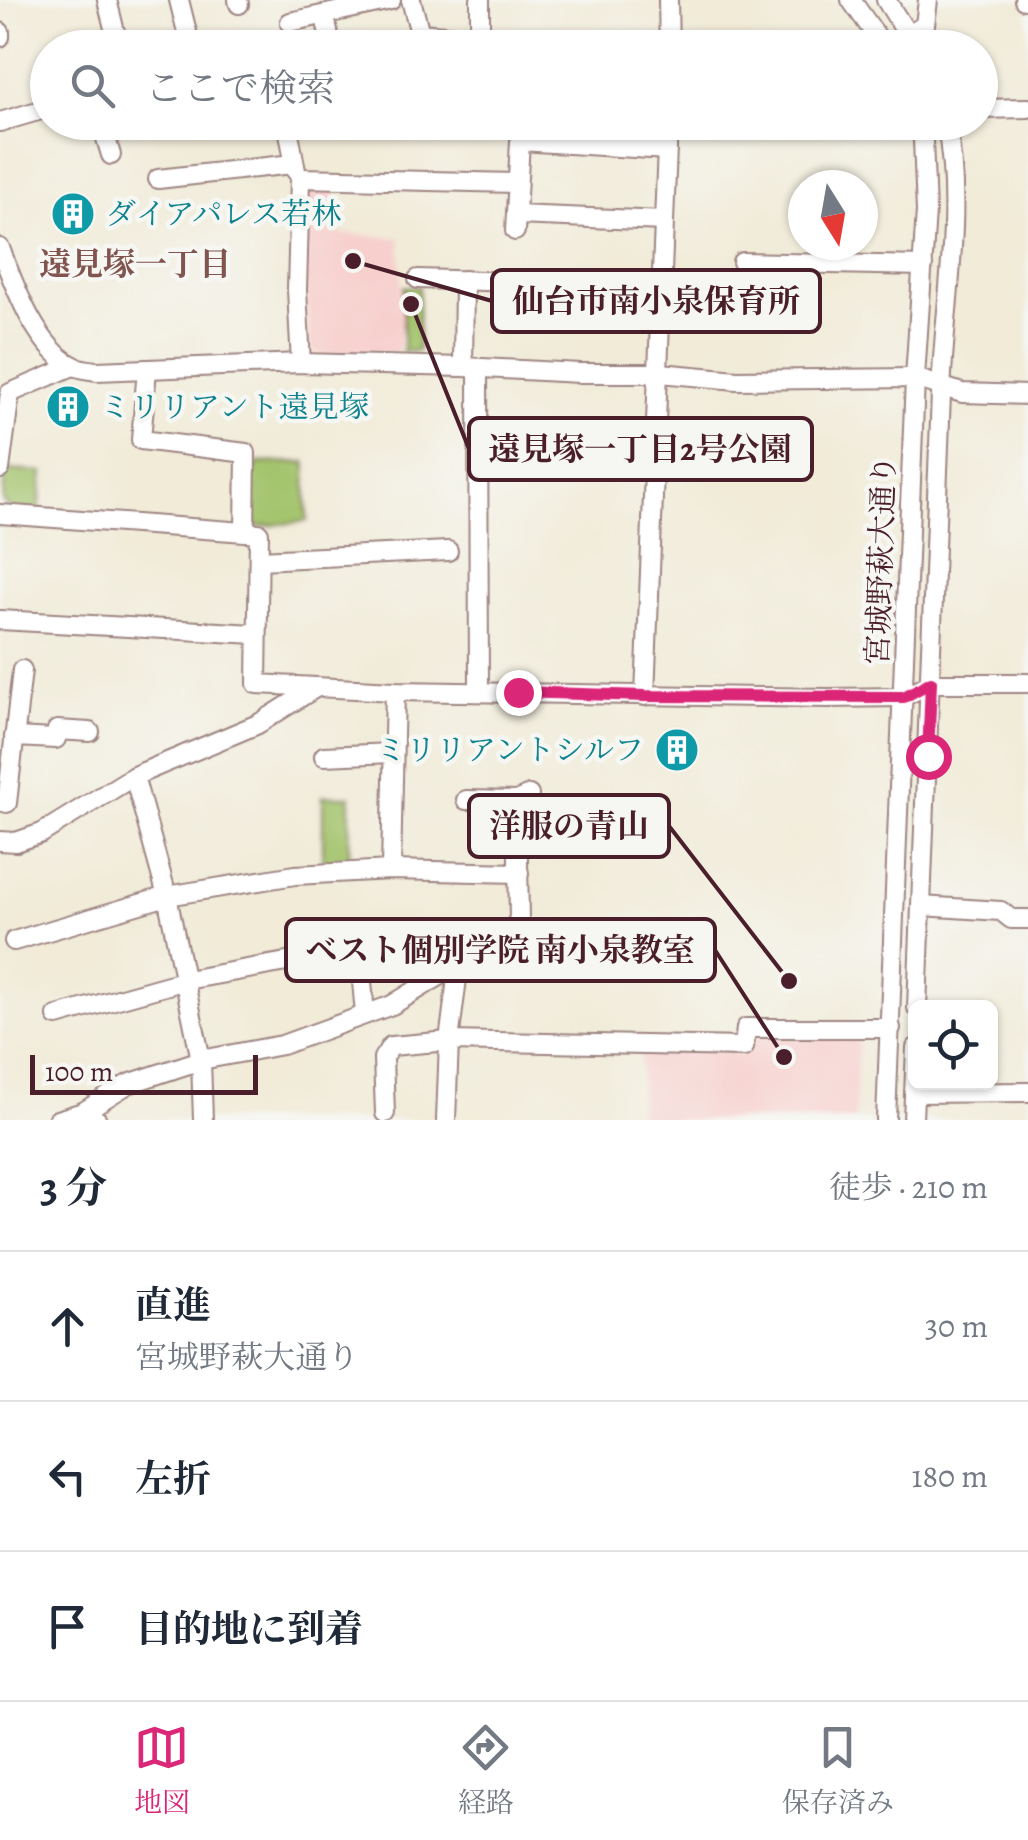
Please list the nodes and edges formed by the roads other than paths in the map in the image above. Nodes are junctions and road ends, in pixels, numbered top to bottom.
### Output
1 (107, 0) edge
2 (179, 0) edge
3 (391, 0) edge
4 (411, 0) edge
5 (480, 0) edge
6 (668, 0) edge
7 (851, 0) edge
8 (886, 0) edge
9 (928, 0) edge
10 (324, 15) junction
11 (290, 22) dead end
12 (114, 30) edge
13 (186, 30) edge
14 (327, 30) edge
15 (419, 30) edge
16 (480, 30) edge
17 (669, 30) edge
18 (872, 30) edge
19 (905, 30) edge
20 (920, 30) edge
21 (1028, 108) edge
22 (998, 109) edge
23 (30, 113) edge
24 (0, 122) edge
25 (106, 140) edge
26 (291, 140) edge
27 (667, 140) edge
28 (923, 140) edge
29 (949, 140) edge
30 (667, 150) junction
31 (111, 155) dead end
32 (296, 171) junction
33 (158, 179) dead end
34 (516, 183) junction
35 (664, 221) junction
36 (0, 248) edge
37 (742, 262) dead end
38 (923, 266) junction
39 (418, 279) dead end
40 (464, 280) junction
41 (516, 282) dead end
42 (301, 363) junction
43 (73, 366) junction
44 (470, 367) junction
45 (147, 369) junction
46 (660, 373) junction
47 (915, 378) junction
48 (941, 389) junction
49 (1028, 395) edge
50 (0, 469) edge
51 (0, 514) edge
52 (246, 532) junction
53 (448, 550) dead end
54 (259, 560) junction
55 (0, 620) edge
56 (256, 634) junction
57 (22, 670) dead end
58 (931, 682) junction
59 (1028, 684) edge
60 (318, 687) junction
61 (394, 691) junction
62 (478, 691) junction
63 (645, 696) junction
64 (904, 697) junction
65 (90, 732) dead end
66 (14, 738) junction
67 (392, 753) junction
68 (324, 756) dead end
69 (134, 776) junction
70 (466, 800) dead end
71 (0, 802) edge
72 (518, 821) junction
73 (627, 826) dead end
74 (0, 841) edge
75 (391, 870) junction
76 (518, 873) junction
77 (167, 896) junction
78 (921, 906) junction
79 (1028, 919) edge
80 (14, 941) dead end
81 (459, 963) junction
82 (186, 980) junction
83 (917, 1000) edge
84 (365, 1014) junction
85 (57, 1016) dead end
86 (891, 1028) junction
87 (449, 1041) junction
88 (201, 1060) junction
89 (914, 1090) edge
90 (1028, 1092) edge
91 (914, 1093) junction
92 (385, 1113) dead end
93 (90, 1116) edge
94 (57, 1120) edge
95 (204, 1120) edge
96 (446, 1120) edge
97 (886, 1120) edge
98 (913, 1120) edge

1 - 12 street
2 - 13 street
3 - 10 street
4 - 15 street
5 - 16 street
6 - 17 street
7 - 18 street
8 - 19 street
9 - 20 street
10 - 11 street
10 - 14 street
21 - 22 street
23 - 24 street
25 - 31 street
26 - 32 street
27 - 30 street
28 - 38 street, 宮城野萩大通り
29 - 48 street, 宮城野萩大通り
30 - 34 street
30 - 35 street
32 - 33 street
32 - 34 street
32 - 42 street
34 - 35 street
35 - 46 street
36 - 43 street
37 - 38 street
38 - 47 street, 宮城野萩大通り
39 - 40 street
40 - 41 street
40 - 44 street
42 - 44 street
42 - 45 street
43 - 45 street
43 - 50 street
44 - 46 street
44 - 62 street
45 - 52 street
46 - 47 street
46 - 63 street
47 - 48 street
47 - 64 street, 宮城野萩大通り
48 - 49 street
48 - 58 street, 宮城野萩大通り
51 - 52 street
52 - 54 street
53 - 54 street
54 - 56 street
55 - 56 street
56 - 60 street
57 - 66 street
58 - 59 street
58 - 64 street
58 - 78 street, 宮城野萩大通り
60 - 61 street
60 - 69 street
61 - 62 street
61 - 67 street
62 - 63 street
63 - 64 street
64 - 86 street, 宮城野萩大通り
65 - 66 street
66 - 71 street
67 - 68 street
67 - 75 street
69 - 74 street
69 - 77 street
70 - 72 street
72 - 73 street
72 - 76 street
75 - 76 street
75 - 77 street
76 - 81 street
77 - 80 street
77 - 82 street
78 - 79 street
78 - 83 street, 宮城野萩大通り
81 - 84 street
81 - 87 street
82 - 84 street
82 - 85 street
82 - 88 street
84 - 88 street
86 - 87 street
86 - 97 street, 宮城野萩大通り
87 - 92 street
87 - 96 street
88 - 93 street
88 - 95 street
89 - 91 street
90 - 91 street
91 - 98 street
93 - 94 street

